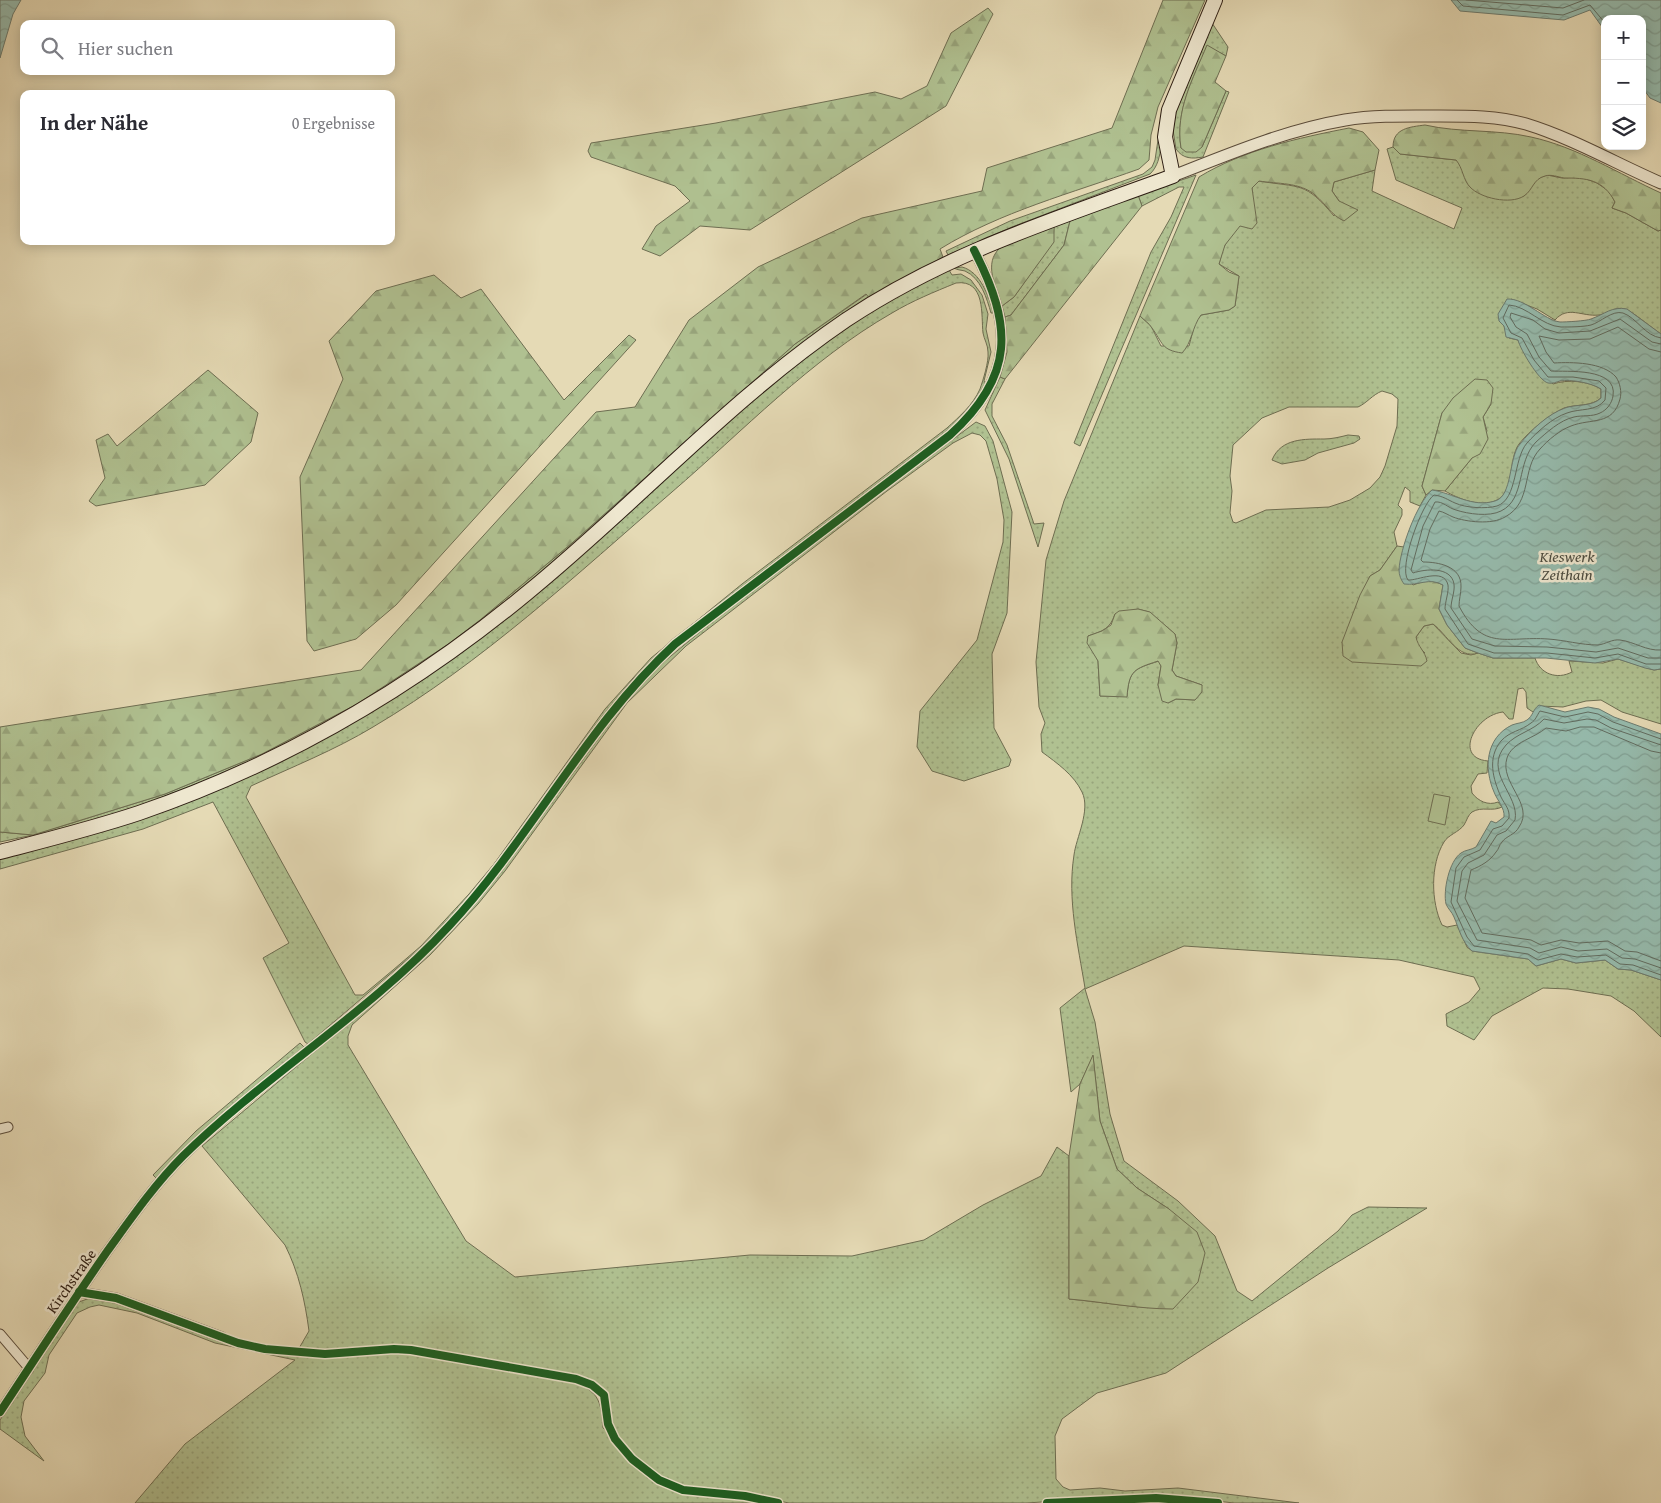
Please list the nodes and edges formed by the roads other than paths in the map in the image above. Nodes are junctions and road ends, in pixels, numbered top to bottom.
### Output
1 (1215, 0) edge
2 (1173, 176) junction
3 (1661, 183) edge
4 (974, 250) junction
5 (0, 852) edge
6 (79, 1292) junction
7 (0, 1334) edge
8 (222, 1337) dead end
9 (29, 1368) junction
10 (0, 1412) edge

1 - 2 main road
2 - 3 street
2 - 4 main road
4 - 5 main road
4 - 6 street, Kirchstraße
6 - 8 street
6 - 9 street, Kirchstraße
7 - 9 street
9 - 10 street, Kirchstraße

